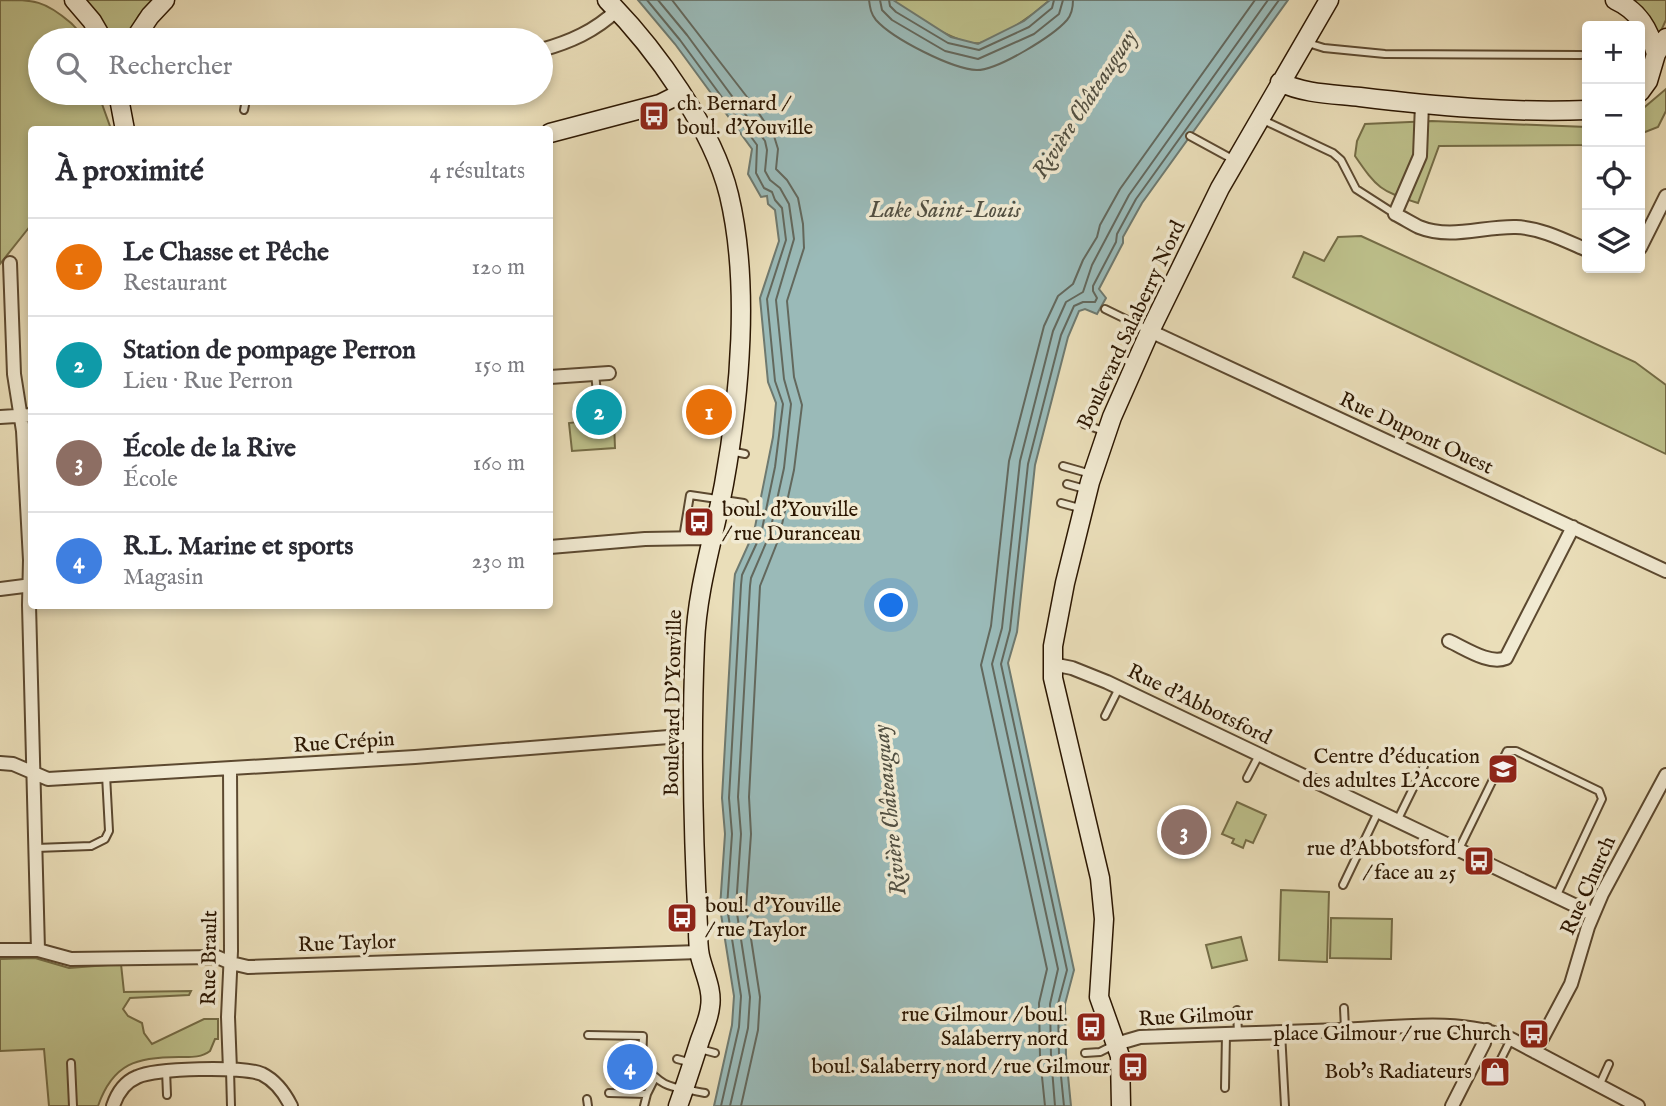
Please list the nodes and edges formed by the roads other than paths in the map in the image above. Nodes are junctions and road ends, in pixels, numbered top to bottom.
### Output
1 (74, 0) edge
2 (165, 0) edge
3 (1329, 0) edge
4 (1615, 0) edge
5 (612, 5) edge
6 (96, 28) edge
7 (142, 28) edge
8 (1666, 38) edge
9 (1304, 41) junction
10 (553, 46) edge
11 (1656, 54) junction
12 (1581, 55) dead end
13 (1280, 82) junction
14 (1645, 84) edge
15 (680, 94) junction
16 (1422, 104) junction
17 (120, 105) edge
18 (246, 105) edge
19 (244, 110) dead end
20 (1582, 110) edge
21 (1259, 119) junction
22 (123, 126) edge
23 (553, 132) edge
24 (1190, 136) dead end
25 (1236, 160) junction
26 (1666, 196) edge
27 (1395, 214) junction
28 (1645, 238) edge
29 (1582, 248) edge
30 (10, 263) dead end
31 (1105, 310) dead end
32 (1150, 331) junction
33 (1118, 357) dead end
34 (1135, 365) junction
35 (609, 373) dead end
36 (594, 374) junction
37 (553, 377) edge
38 (26, 415) edge
39 (0, 416) edge
40 (579, 420) dead end
41 (1084, 424) dead end
42 (1106, 432) junction
43 (1063, 466) dead end
44 (1090, 482) junction
45 (1067, 484) dead end
46 (28, 488) edge
47 (721, 499) junction
48 (744, 503) dead end
49 (1061, 503) dead end
50 (1083, 509) junction
51 (1573, 527) junction
52 (683, 538) junction
53 (712, 540) junction
54 (553, 547) edge
55 (1666, 570) edge
56 (28, 585) edge
57 (0, 589) edge
58 (31, 609) edge
59 (1449, 641) dead end
60 (1052, 664) junction
61 (1119, 688) junction
62 (1105, 716) dead end
63 (694, 735) junction
64 (1259, 754) junction
65 (0, 763) edge
66 (1424, 766) dead end
67 (230, 770) junction
68 (34, 773) junction
69 (106, 775) junction
70 (1666, 775) edge
71 (1247, 778) dead end
72 (1378, 812) junction
73 (1397, 821) junction
74 (36, 848) junction
75 (1458, 850) junction
76 (1343, 884) dead end
77 (1556, 897) junction
78 (1593, 914) junction
79 (0, 950) edge
80 (38, 950) junction
81 (699, 952) junction
82 (231, 963) junction
83 (1344, 1008) dead end
84 (1237, 1010) dead end
85 (1345, 1029) junction
86 (1488, 1030) junction
87 (1281, 1032) junction
88 (1232, 1034) junction
89 (588, 1035) dead end
90 (1511, 1039) junction
91 (1116, 1044) junction
92 (1535, 1052) junction
93 (1085, 1053) dead end
94 (71, 1063) dead end
95 (1490, 1064) dead end
96 (1609, 1064) dead end
97 (166, 1070) junction
98 (230, 1070) junction
99 (655, 1078) junction
100 (1599, 1086) junction
101 (1225, 1088) dead end
102 (609, 1093) dead end
103 (705, 1093) dead end
104 (647, 1094) junction
105 (167, 1095) dead end
106 (681, 1097) edge
107 (73, 1106) edge
108 (113, 1106) edge
109 (231, 1106) edge
110 (291, 1106) edge
111 (644, 1106) edge
112 (1121, 1106) edge
113 (1285, 1106) edge
114 (1452, 1106) edge
115 (1636, 1106) edge

1 - 6 street
2 - 7 street
3 - 9 street, Boulevard Salaberry Nord
4 - 11 street
5 - 10 street
5 - 15 street, Boulevard D'Youville
8 - 11 street
9 - 12 lane
9 - 13 street, Boulevard Salaberry Nord
11 - 14 street
13 - 16 street
13 - 21 street, Boulevard Salaberry Nord
15 - 23 street
15 - 47 street, Boulevard D'Youville
16 - 20 street
16 - 27 street
17 - 22 street
18 - 19 lane
21 - 25 street, Boulevard Salaberry Nord
21 - 27 lane
24 - 25 lane
25 - 32 street, Boulevard Salaberry Nord
26 - 28 street
27 - 29 street
30 - 38 street
31 - 32 lane
32 - 34 street, Boulevard Salaberry Nord
32 - 51 street, Rue Dupont Ouest
33 - 34 lane
34 - 42 street, Boulevard Salaberry Nord
35 - 36 street
36 - 37 street
36 - 40 lane
38 - 39 street
38 - 46 street
41 - 42 lane
42 - 44 street, Boulevard Salaberry Nord
43 - 44 lane
44 - 45 lane
44 - 50 street, Boulevard Salaberry Nord
47 - 48 lane
47 - 52 lane
47 - 53 street, Boulevard D'Youville
49 - 50 lane
50 - 60 street, Boulevard Salaberry Nord
51 - 55 street, Rue Dupont Ouest
51 - 59 street
52 - 53 street
52 - 54 street
53 - 63 street, Boulevard D'Youville
56 - 57 street
58 - 68 street
60 - 61 street, Rue d'Abbotsford
60 - 91 street, Boulevard Salaberry Nord
61 - 62 lane
61 - 64 street, Rue d'Abbotsford
63 - 67 street, Rue Crépin
63 - 81 street, Boulevard D'Youville
64 - 71 lane
64 - 72 street, Rue d'Abbotsford
65 - 68 street, Rue Crépin
66 - 73 lane
67 - 69 street, Rue Crépin
67 - 82 street, Rue Brault
68 - 69 street, Rue Crépin
68 - 74 street
69 - 74 lane
70 - 78 street, Rue Church
72 - 73 street, Rue d'Abbotsford
72 - 76 lane
73 - 75 street, Rue d'Abbotsford
74 - 80 street
75 - 77 street, Rue d'Abbotsford
75 - 77 lane
77 - 78 street, Rue d'Abbotsford
78 - 92 street, Rue Church
79 - 80 street, Rue Taylor
80 - 82 street, Rue Taylor
81 - 82 street, Rue Taylor
81 - 106 street, Boulevard D'Youville
82 - 98 street, Rue Brault
83 - 85 lane
84 - 88 lane
85 - 86 street, Rue Gilmour
85 - 87 street, Rue Gilmour
86 - 90 street, Rue Gilmour
86 - 114 street
87 - 88 street, Rue Gilmour
87 - 113 lane
88 - 91 street, Rue Gilmour
88 - 101 lane
89 - 99 lane
90 - 92 street, Rue Gilmour
90 - 95 lane
91 - 93 lane
91 - 112 street, Boulevard Salaberry Nord
92 - 100 street, Rue Gilmour
94 - 107 lane
96 - 100 lane
97 - 98 street
97 - 105 lane
97 - 108 street
98 - 109 lane
98 - 110 street
99 - 104 lane
99 - 106 lane
100 - 115 street, Rue Gilmour
102 - 104 lane
103 - 106 lane
104 - 111 lane

